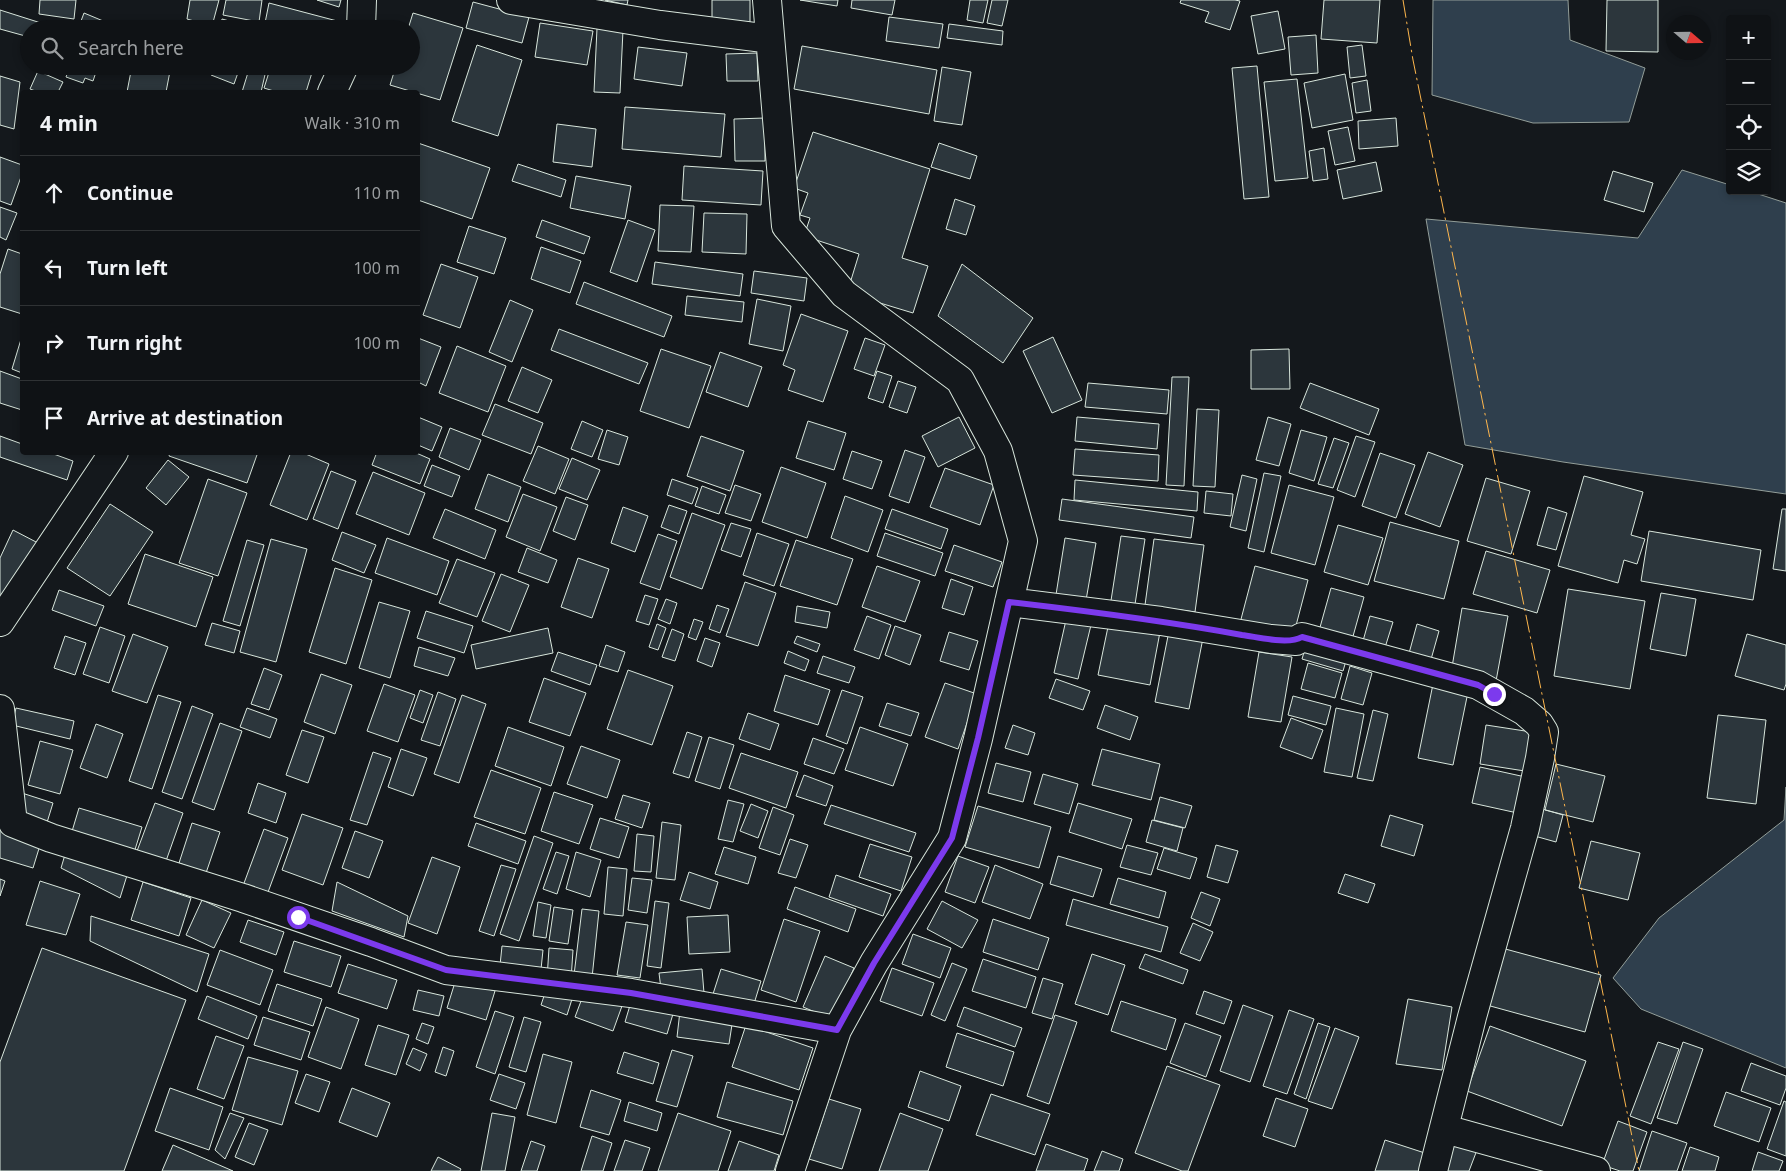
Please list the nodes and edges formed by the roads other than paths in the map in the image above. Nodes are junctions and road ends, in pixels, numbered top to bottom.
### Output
1 (362, 0) edge
2 (511, 0) edge
3 (767, 0) edge
4 (361, 20) edge
5 (770, 39) junction
6 (340, 75) edge
7 (333, 90) edge
8 (112, 455) edge
9 (1009, 602) junction
10 (0, 622) edge
11 (0, 709) edge
12 (837, 1030) junction
13 (1445, 1129) junction
14 (790, 1171) edge
15 (1433, 1171) edge
16 (1596, 1171) edge

1 - 4 street
2 - 5 street
3 - 5 street
5 - 9 street
6 - 7 street
8 - 10 street
9 - 12 street
9 - 13 street
11 - 12 street
12 - 14 street
13 - 15 street
13 - 16 street

